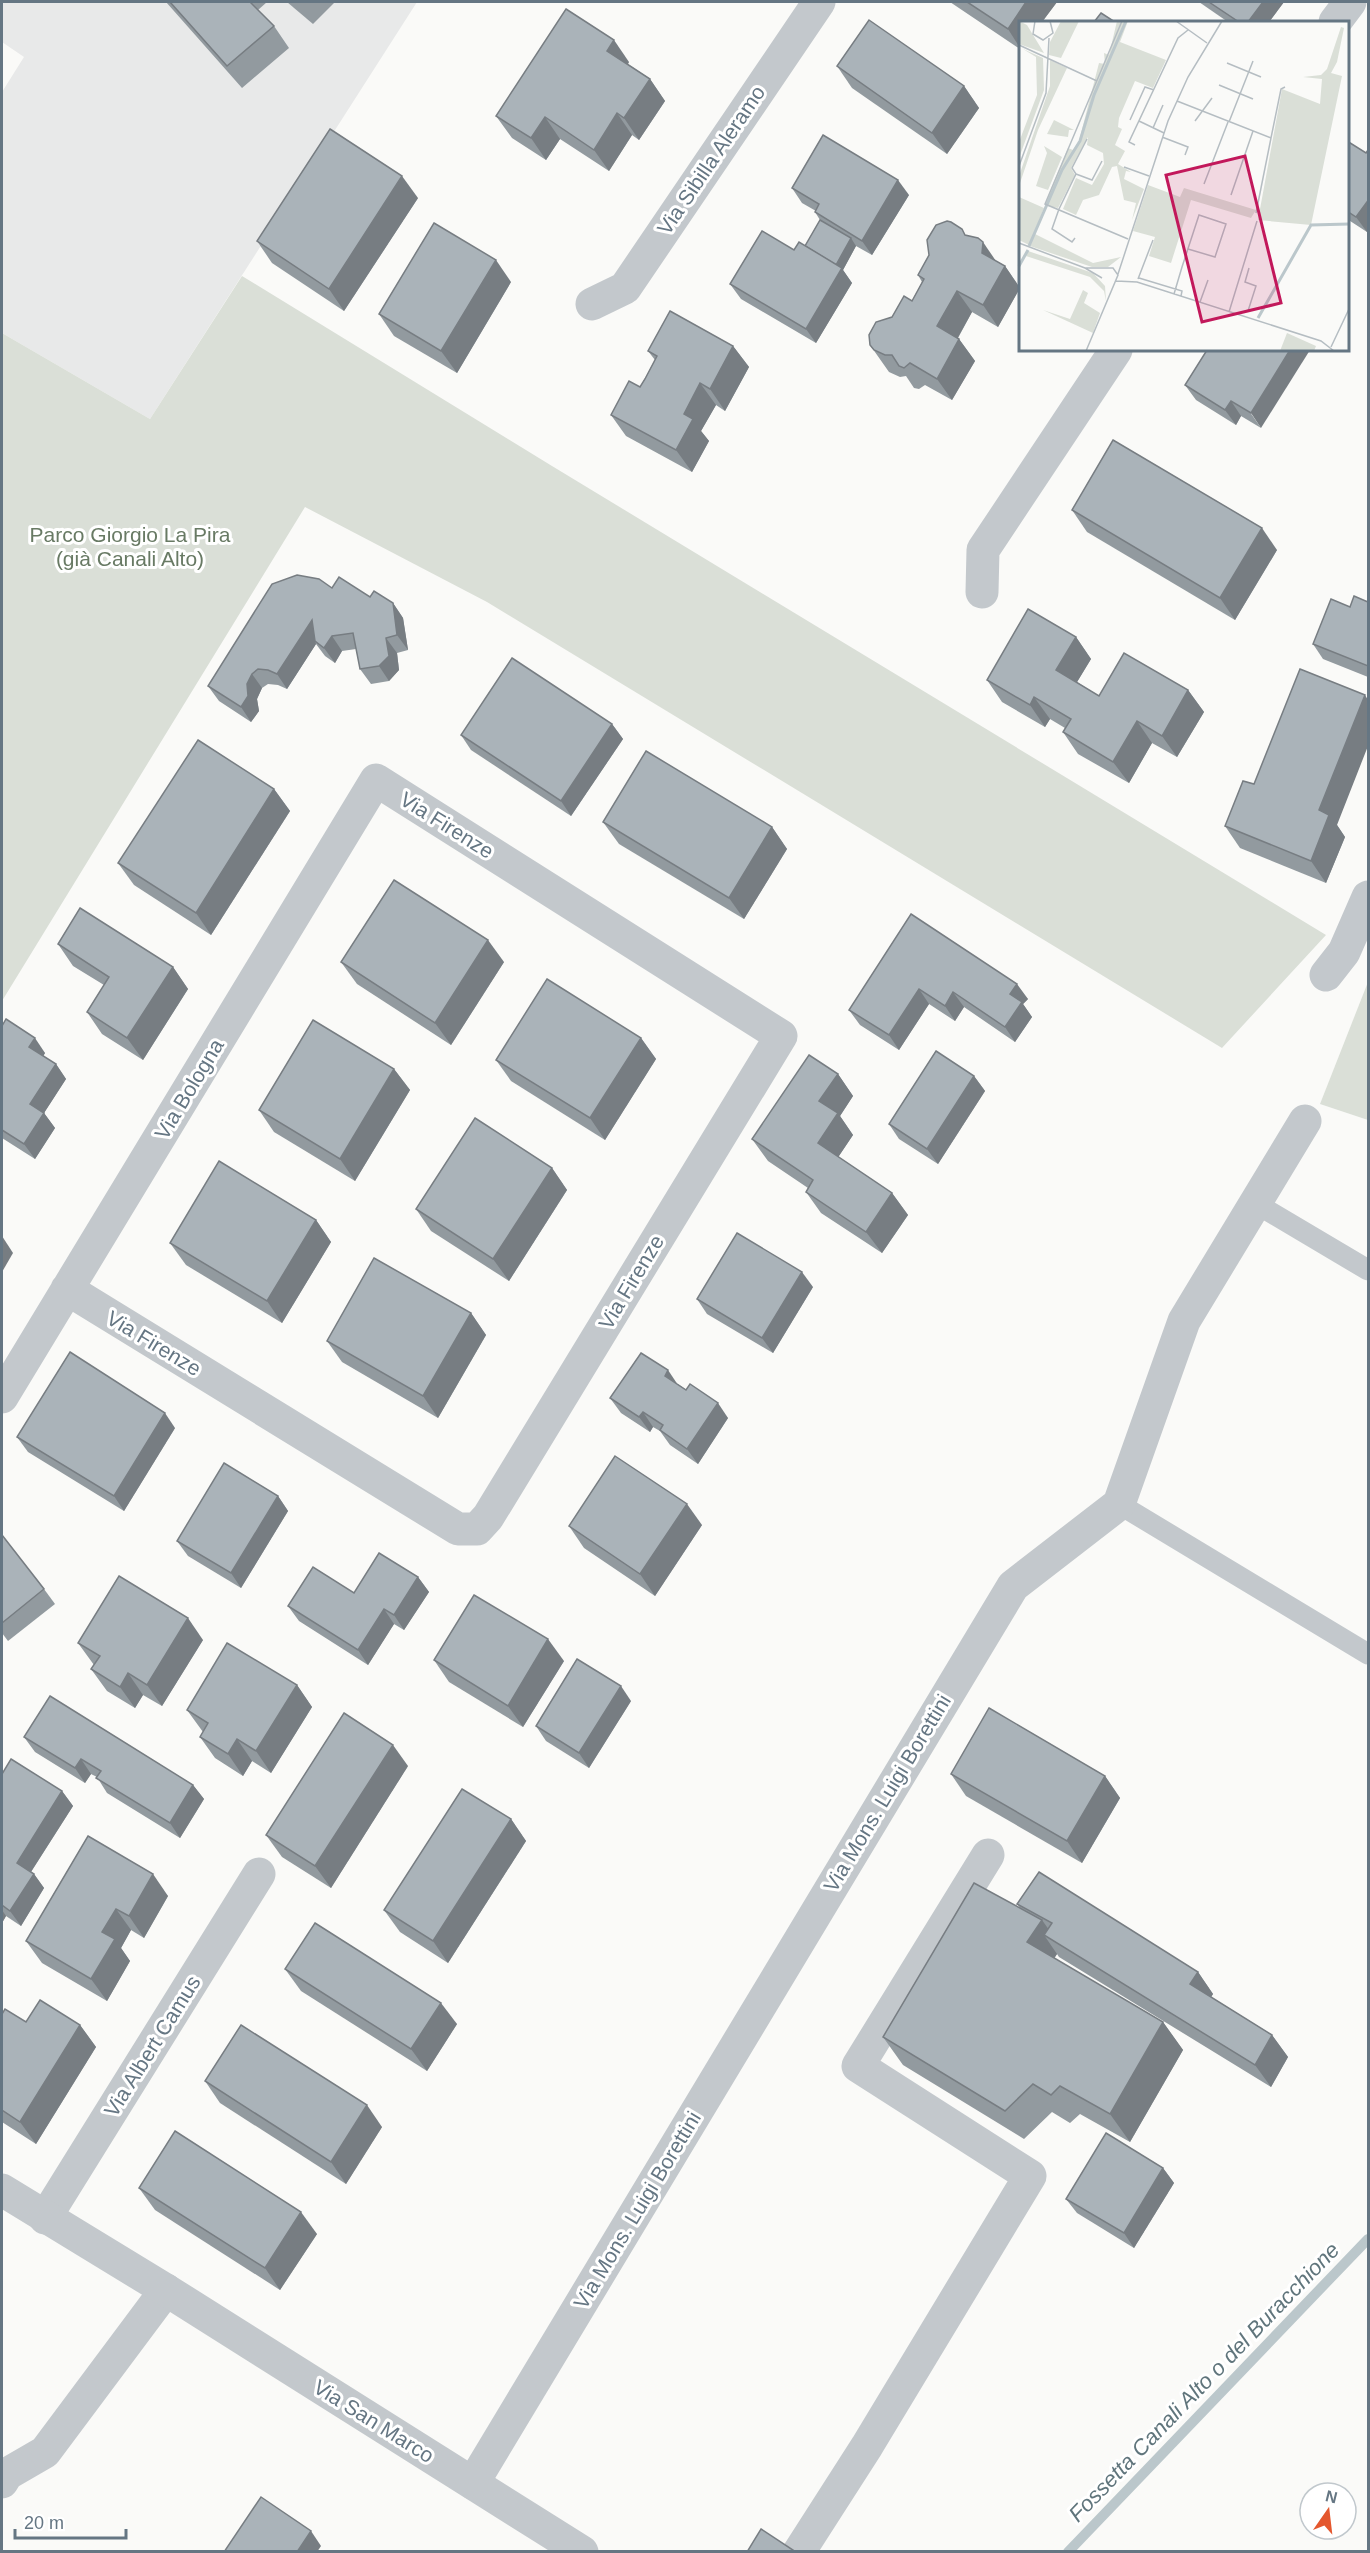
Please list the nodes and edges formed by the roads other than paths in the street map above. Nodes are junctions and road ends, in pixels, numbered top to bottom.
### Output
1 (819, 2) edge
2 (1350, 2) edge
3 (1336, 21) edge
4 (592, 304) dead end
5 (1115, 351) edge
6 (982, 592) dead end
7 (376, 780) joint
8 (1368, 897) edge
9 (1326, 975) dead end
10 (1305, 1121) dead end
11 (1255, 1203) junction
12 (1368, 1270) edge
13 (67, 1289) junction
14 (2, 1397) edge
15 (1119, 1504) junction
16 (1368, 1654) edge
17 (988, 1855) dead end
18 (258, 1874) dead end
19 (2, 2190) edge
20 (45, 2217) junction
21 (166, 2290) junction
22 (2, 2482) edge
23 (473, 2483) junction
24 (582, 2552) edge
25 (799, 2552) edge

1 - 4 street, Via Sibilla Aleramo
2 - 3 street
5 - 6 street
7 - 13 street, Via Bologna
7 - 13 street, Via Firenze
8 - 9 street
10 - 11 street
11 - 12 lane
11 - 15 street
13 - 14 street, Via Bologna
15 - 16 lane
15 - 23 street, Via Mons. Luigi Borettini
17 - 25 street
18 - 20 street, Via Albert Camus
19 - 20 street, Via San Marco
20 - 21 street, Via San Marco
21 - 22 street
21 - 23 street, Via San Marco
23 - 24 street, Via San Marco

